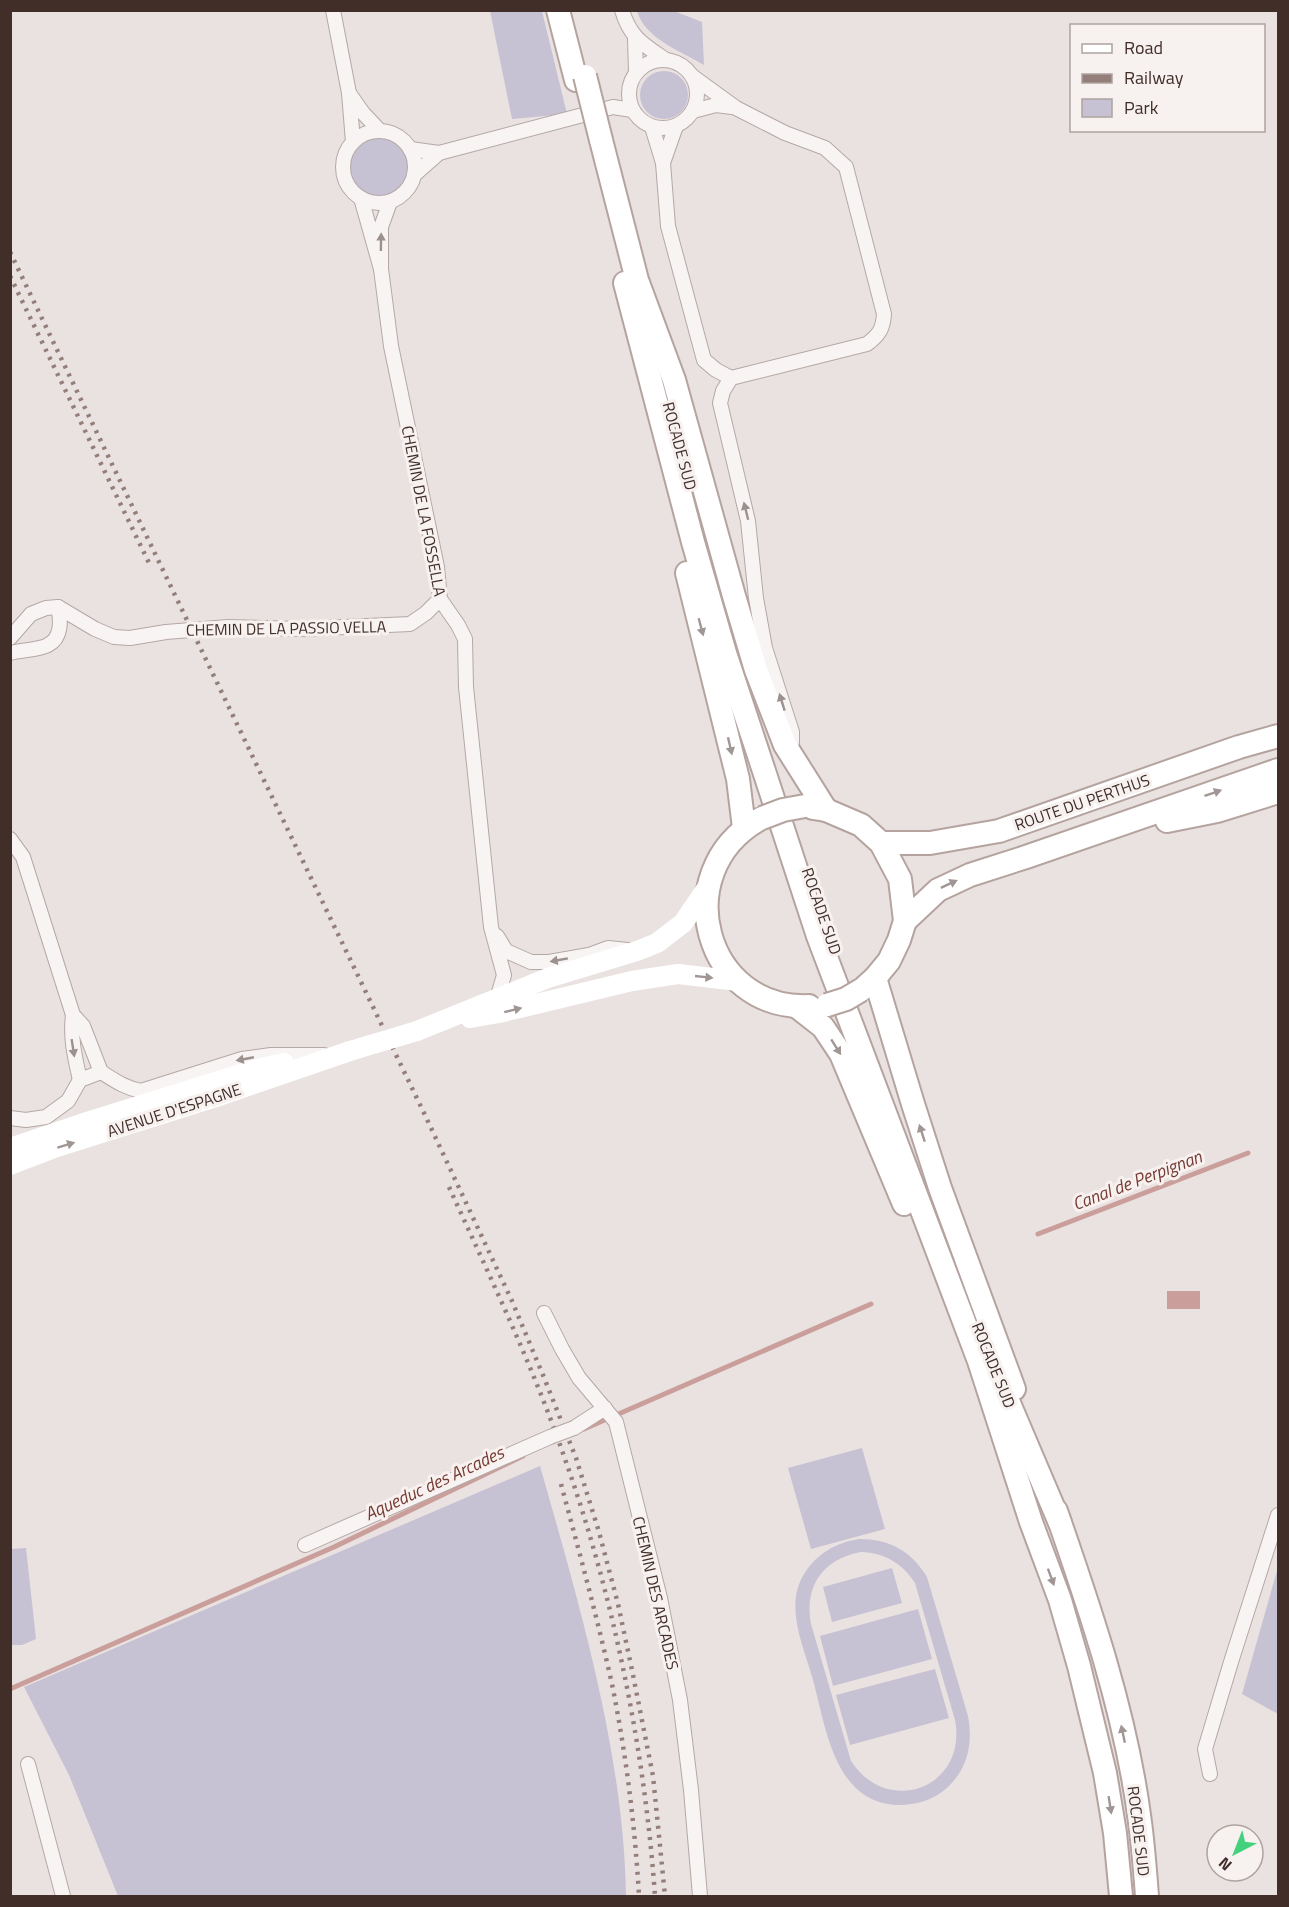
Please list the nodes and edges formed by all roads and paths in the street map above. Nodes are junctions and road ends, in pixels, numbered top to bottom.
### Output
1 (333, 10) edge
2 (558, 10) edge
3 (568, 10) edge
4 (622, 10) edge
5 (635, 39) junction
6 (666, 60) junction
7 (636, 72) junction
8 (692, 76) junction
9 (581, 78) junction
10 (628, 90) junction
11 (349, 93) junction
12 (613, 107) junction
13 (736, 108) junction
14 (632, 110) junction
15 (693, 111) junction
16 (676, 126) junction
17 (652, 127) junction
18 (380, 131) junction
19 (353, 142) junction
20 (410, 149) junction
21 (439, 153) junction
22 (663, 163) junction
23 (414, 175) junction
24 (361, 198) junction
25 (390, 202) junction
26 (381, 269) junction
27 (632, 282) junction
28 (731, 378) junction
29 (440, 599) junction
30 (58, 607) junction
31 (10, 638) edge
32 (10, 653) edge
33 (1278, 736) edge
34 (793, 759) junction
35 (1278, 770) edge
36 (1278, 792) edge
37 (816, 808) junction
38 (753, 823) junction
39 (10, 839) edge
40 (1074, 840) junction
41 (881, 843) junction
42 (707, 888) junction
43 (905, 921) junction
44 (491, 927) junction
45 (637, 951) junction
46 (738, 981) junction
47 (868, 984) junction
48 (497, 999) junction
49 (796, 1006) junction
50 (73, 1015) junction
51 (426, 1028) junction
52 (337, 1054) junction
53 (101, 1072) junction
54 (80, 1080) junction
55 (10, 1118) edge
56 (10, 1148) edge
57 (10, 1164) edge
58 (544, 1313) dead end
59 (605, 1408) junction
60 (1278, 1515) edge
61 (1031, 1522) junction
62 (1060, 1523) junction
63 (305, 1545) dead end
64 (28, 1764) dead end
65 (1210, 1774) dead end
66 (63, 1896) edge
67 (700, 1896) edge
68 (1121, 1896) edge
69 (1147, 1896) edge

1 - 11 street
2 - 9 main road
3 - 9 main road
4 - 5 street
5 - 6 street
5 - 7 street
6 - 7 street
6 - 8 street
7 - 10 street
8 - 13 street
8 - 15 street
9 - 27 main road
10 - 12 street
10 - 14 street
11 - 18 street
11 - 19 street
12 - 14 street
12 - 21 street
13 - 15 street
13 - 28 street
14 - 17 street
15 - 16 street
16 - 17 street
16 - 22 street
17 - 22 street
18 - 19 street
18 - 20 street
19 - 24 street
20 - 21 street
20 - 23 street
21 - 23 street
22 - 28 street
23 - 25 street
24 - 25 street
24 - 26 street, CHEMIN DE LA FOSSELLA
26 -> 25 street, CHEMIN DE LA FOSSELLA
26 - 29 street, CHEMIN DE LA FOSSELLA
27 - 34 main road
27 -> 38 main road
27 - 61 main road, ROCADE SUD
27 - 62 main road, ROCADE SUD
34 -> 28 street
29 - 30 street, CHEMIN DE LA PASSIO VELLA
29 - 44 street, CHEMIN DE LA FOSSELLA
30 - 31 street
30 - 32 street
33 - 41 main road, ROUTE DU PERTHUS
34 - 37 main road
40 -> 35 main road, ROUTE DU PERTHUS
36 - 40 main road
37 - 38 main road, bridge
37 - 41 main road
38 - 42 main road
39 - 50 street
43 -> 40 main road, ROUTE DU PERTHUS
41 - 43 main road
42 - 45 main road, AVENUE D'ESPAGNE
42 - 46 main road
43 - 47 main road
45 -> 44 street, CHEMIN DE LA FOSSELLA
44 - 48 street, CHEMIN DE LA FOSSELLA
45 - 48 main road, AVENUE D'ESPAGNE
46 - 49 main road
51 -> 46 main road, AVENUE D'ESPAGNE
47 - 49 main road, bridge
62 -> 47 main road, ROCADE SUD
48 - 51 main road, AVENUE D'ESPAGNE
49 -> 61 main road, ROCADE SUD
50 - 53 street
50 -> 54 street
51 - 52 main road, AVENUE D'ESPAGNE, bridge
52 -> 53 street, AVENUE D'ESPAGNE
52 - 56 main road, AVENUE D'ESPAGNE
57 -> 52 main road, AVENUE D'ESPAGNE
53 - 54 street
54 - 55 street
58 - 59 street, CHEMIN DES ARCADES
59 - 63 street, bridge
59 - 67 street, CHEMIN DES ARCADES
60 - 65 street
61 -> 68 main road, ROCADE SUD
69 -> 62 main road, ROCADE SUD
64 - 66 street

